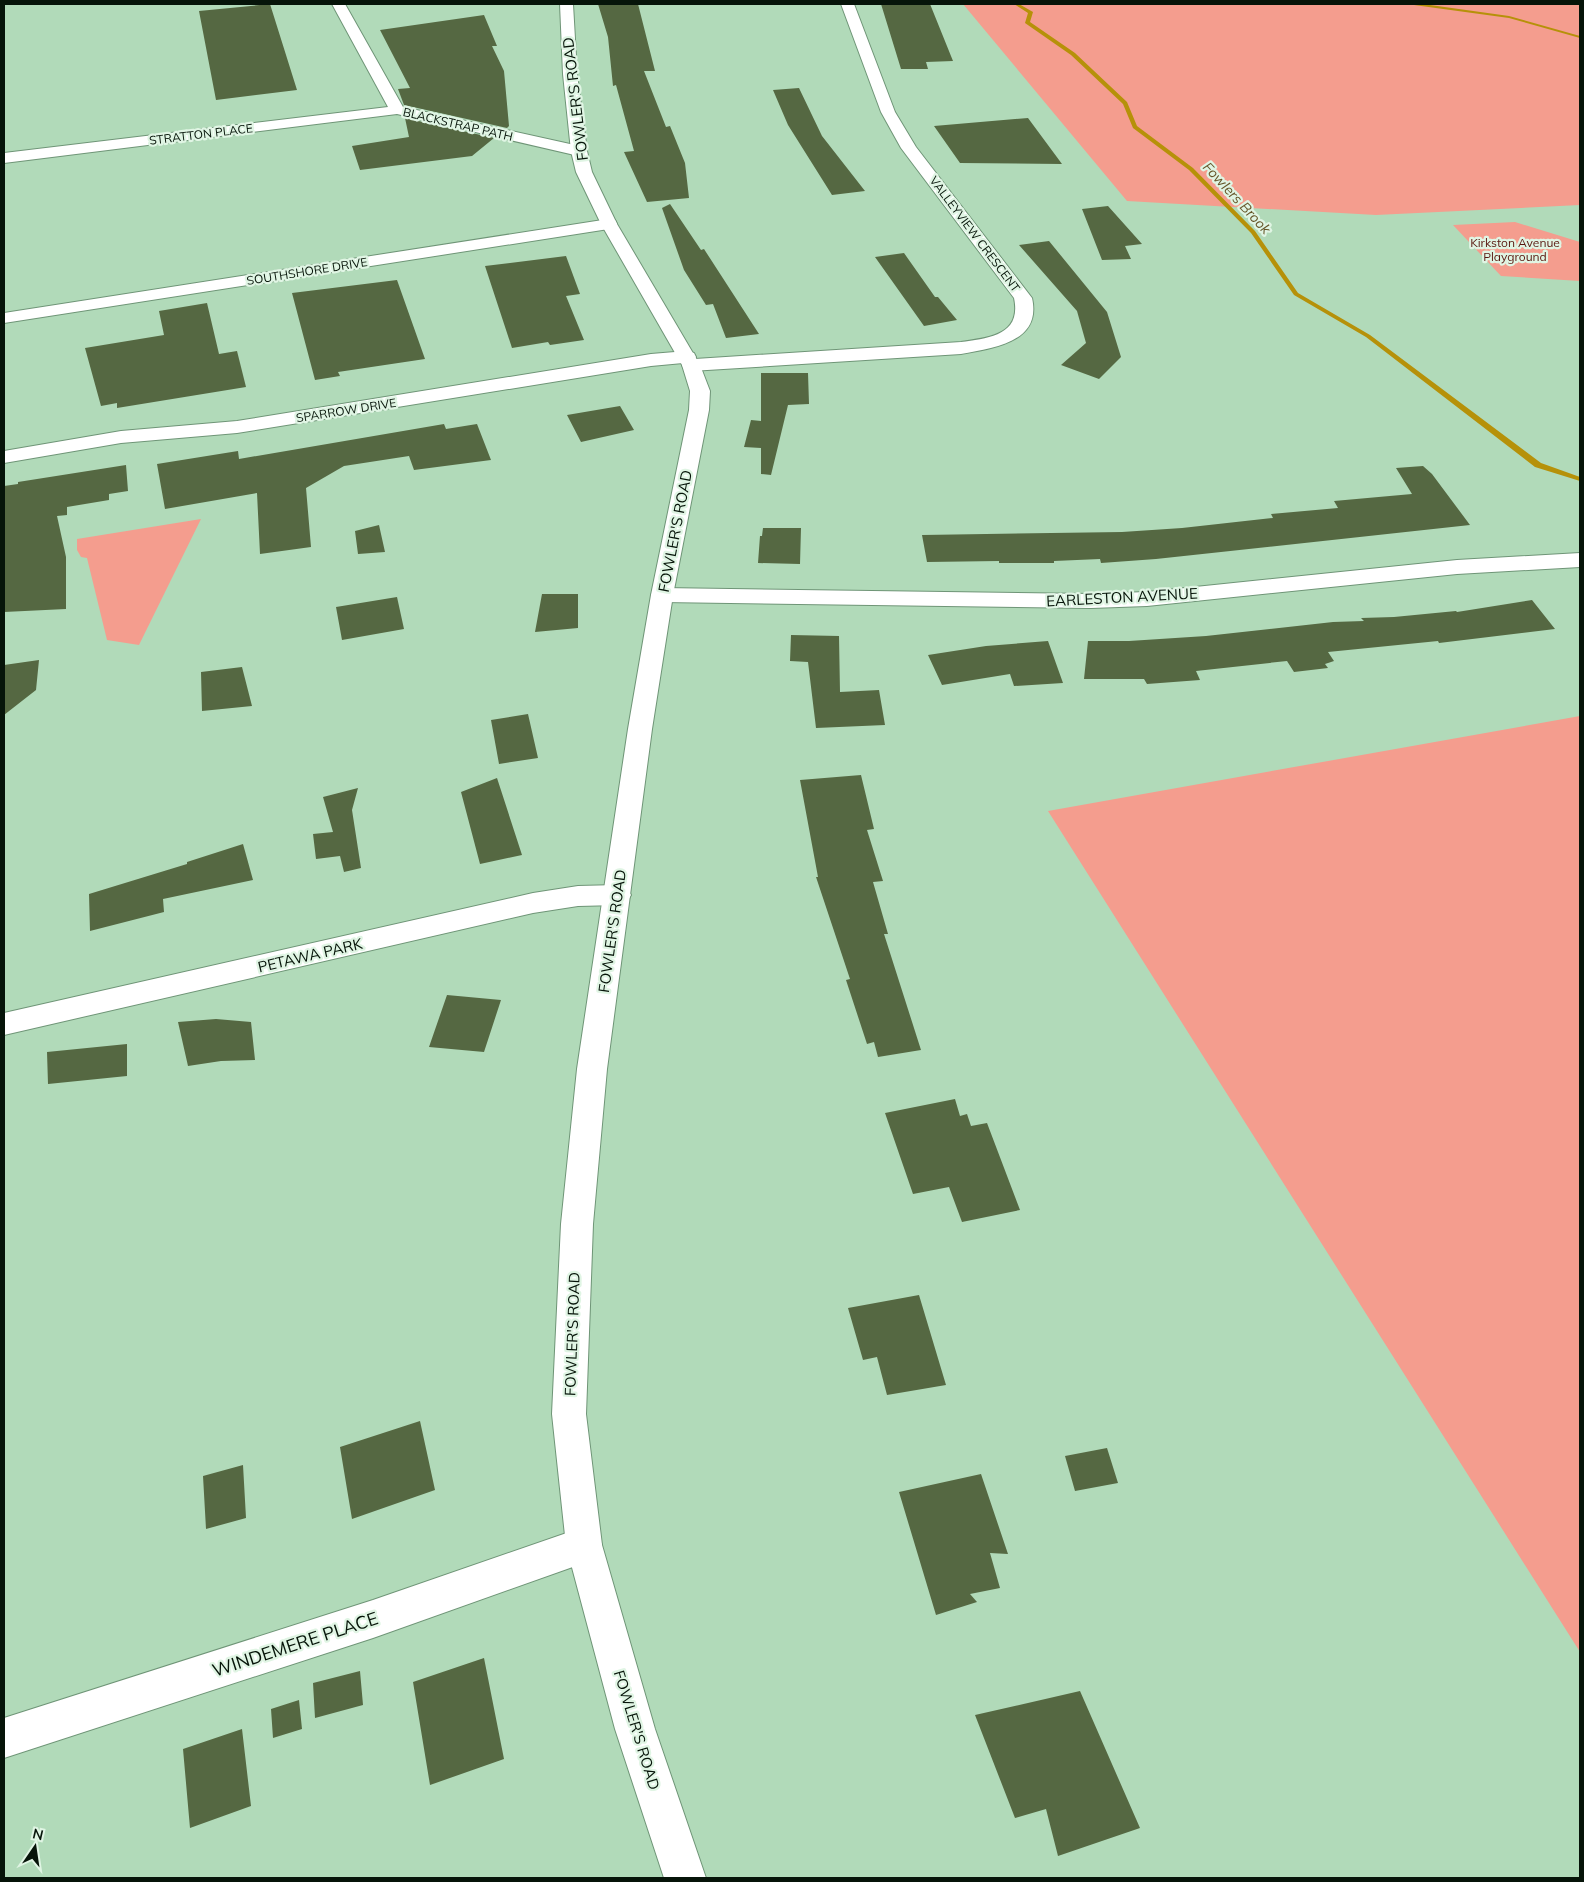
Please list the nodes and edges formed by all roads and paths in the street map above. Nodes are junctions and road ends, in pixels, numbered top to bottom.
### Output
1 (338, 4) edge
2 (566, 4) edge
3 (847, 4) edge
4 (397, 110) junction
5 (579, 151) junction
6 (4, 158) edge
7 (609, 224) junction
8 (4, 318) edge
9 (689, 360) junction
10 (4, 457) edge
11 (1580, 560) edge
12 (662, 595) junction
13 (618, 894) junction
14 (4, 1024) edge
15 (584, 1545) junction
16 (4, 1738) edge
17 (685, 1878) edge

1 - 4 street, BLACKSTRAP PATH
2 - 5 street, FOWLER'S ROAD
3 - 9 street, VALLEYVIEW CRESCENT
4 - 5 street, BLACKSTRAP PATH
4 - 6 street, STRATTON PLACE
5 - 7 street, FOWLER'S ROAD
7 - 8 street, SOUTHSHORE DRIVE
7 - 9 street, FOWLER'S ROAD
9 - 10 street, SPARROW DRIVE
9 - 12 street, FOWLER'S ROAD
11 - 12 street, EARLESTON AVENUE
12 - 13 street, FOWLER'S ROAD
13 - 14 street, PETAWA PARK
13 - 15 street, FOWLER'S ROAD
15 - 16 street, WINDEMERE PLACE
15 - 17 street, FOWLER'S ROAD

